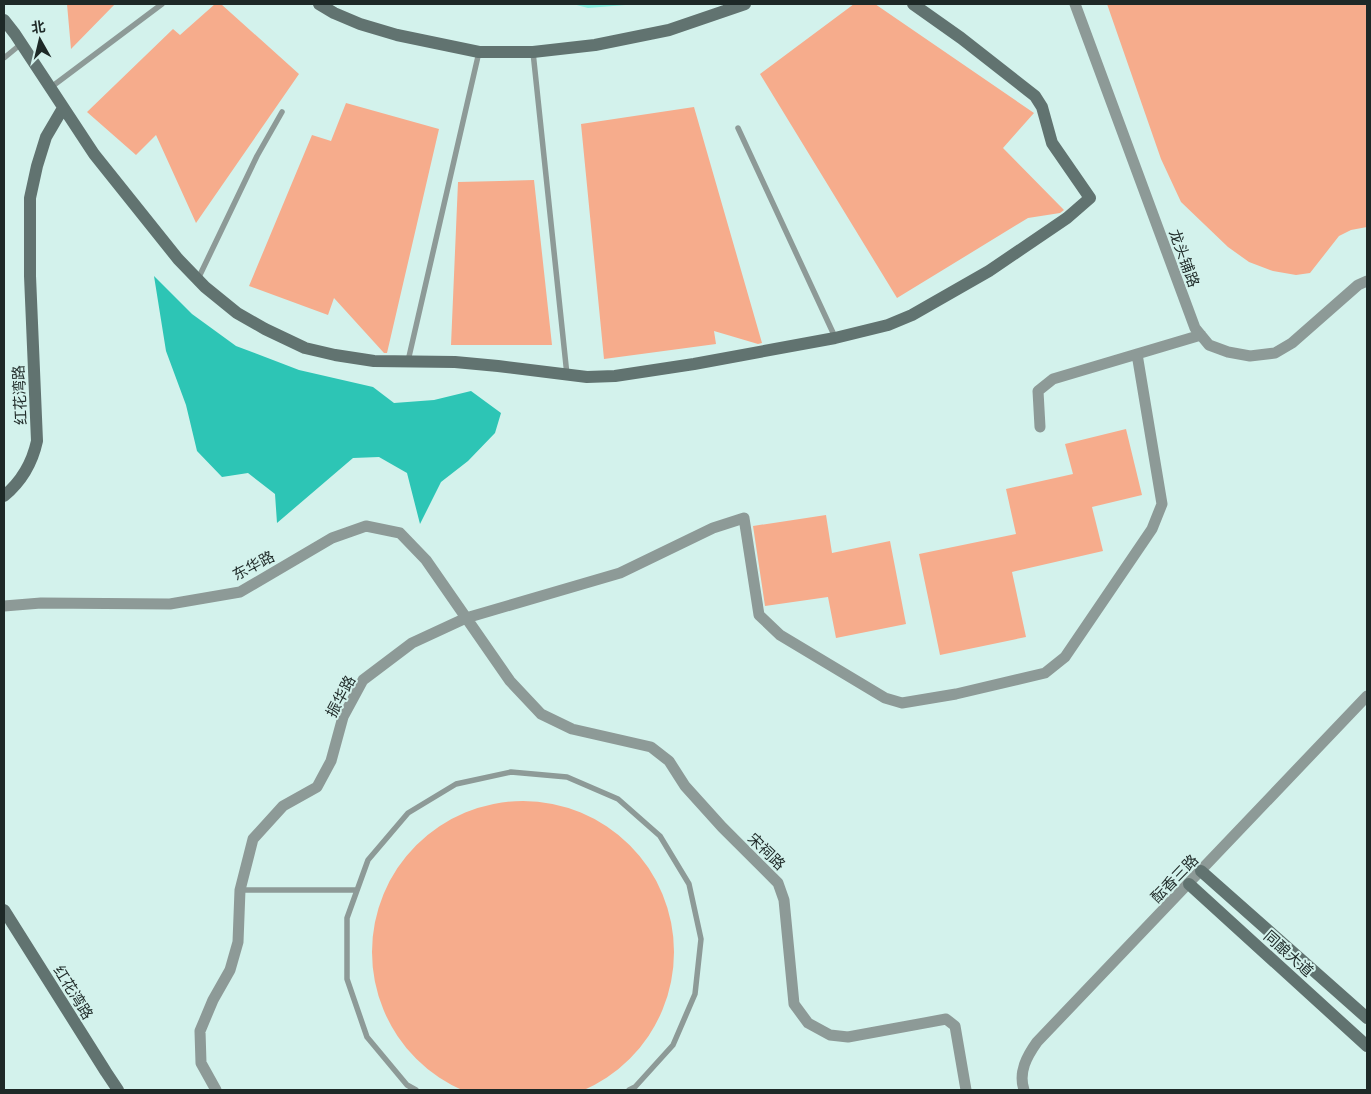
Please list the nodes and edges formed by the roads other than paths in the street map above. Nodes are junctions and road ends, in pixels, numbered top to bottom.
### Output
1 (162, 4) edge
2 (319, 4) edge
3 (745, 4) edge
4 (913, 4) edge
5 (1075, 4) edge
6 (4, 20) edge
7 (21, 44) junction
8 (479, 52) junction
9 (533, 52) junction
10 (4, 58) edge
11 (50, 88) junction
12 (63, 108) junction
13 (282, 112) dead end
14 (738, 128) dead end
15 (198, 279) junction
16 (1367, 281) edge
17 (1201, 335) junction
18 (835, 338) junction
19 (1137, 354) junction
20 (408, 361) junction
21 (566, 375) junction
22 (1040, 427) dead end
23 (4, 496) edge
24 (4, 606) edge
25 (466, 618) junction
26 (1367, 696) edge
27 (1201, 871) junction
28 (1189, 884) junction
29 (240, 890) junction
30 (357, 890) junction
31 (4, 910) edge
32 (1367, 1018) edge
33 (1367, 1046) edge
34 (118, 1090) edge
35 (216, 1090) edge
36 (416, 1090) edge
37 (629, 1090) edge
38 (966, 1090) edge
39 (1024, 1090) edge

1 - 11 lane
2 - 8 street
3 - 9 street
4 - 18 street
5 - 17 street, 龙头铺路
6 - 7 street
7 - 10 lane
7 - 11 street
8 - 9 street
8 - 20 lane
9 - 21 lane
11 - 12 street
12 - 15 street
12 - 23 street, 红花湾路
13 - 15 lane
14 - 18 lane
15 - 20 street
16 - 17 street, 龙头铺路
17 - 19 street
18 - 21 street
19 - 22 street
19 - 25 street, 振华路
20 - 21 street
24 - 25 street, 东华路
25 - 29 street, 振华路
25 - 38 street, 宋祠路
26 - 27 street, 酝香三路
27 - 28 street, 酝香三路
27 - 32 street, 同酿大道
28 - 33 street, 同酿大道
28 - 39 street, 酝香三路
29 - 30 lane
29 - 35 street, 振华路
30 - 36 lane
30 - 37 lane
31 - 34 street, 红花湾路

